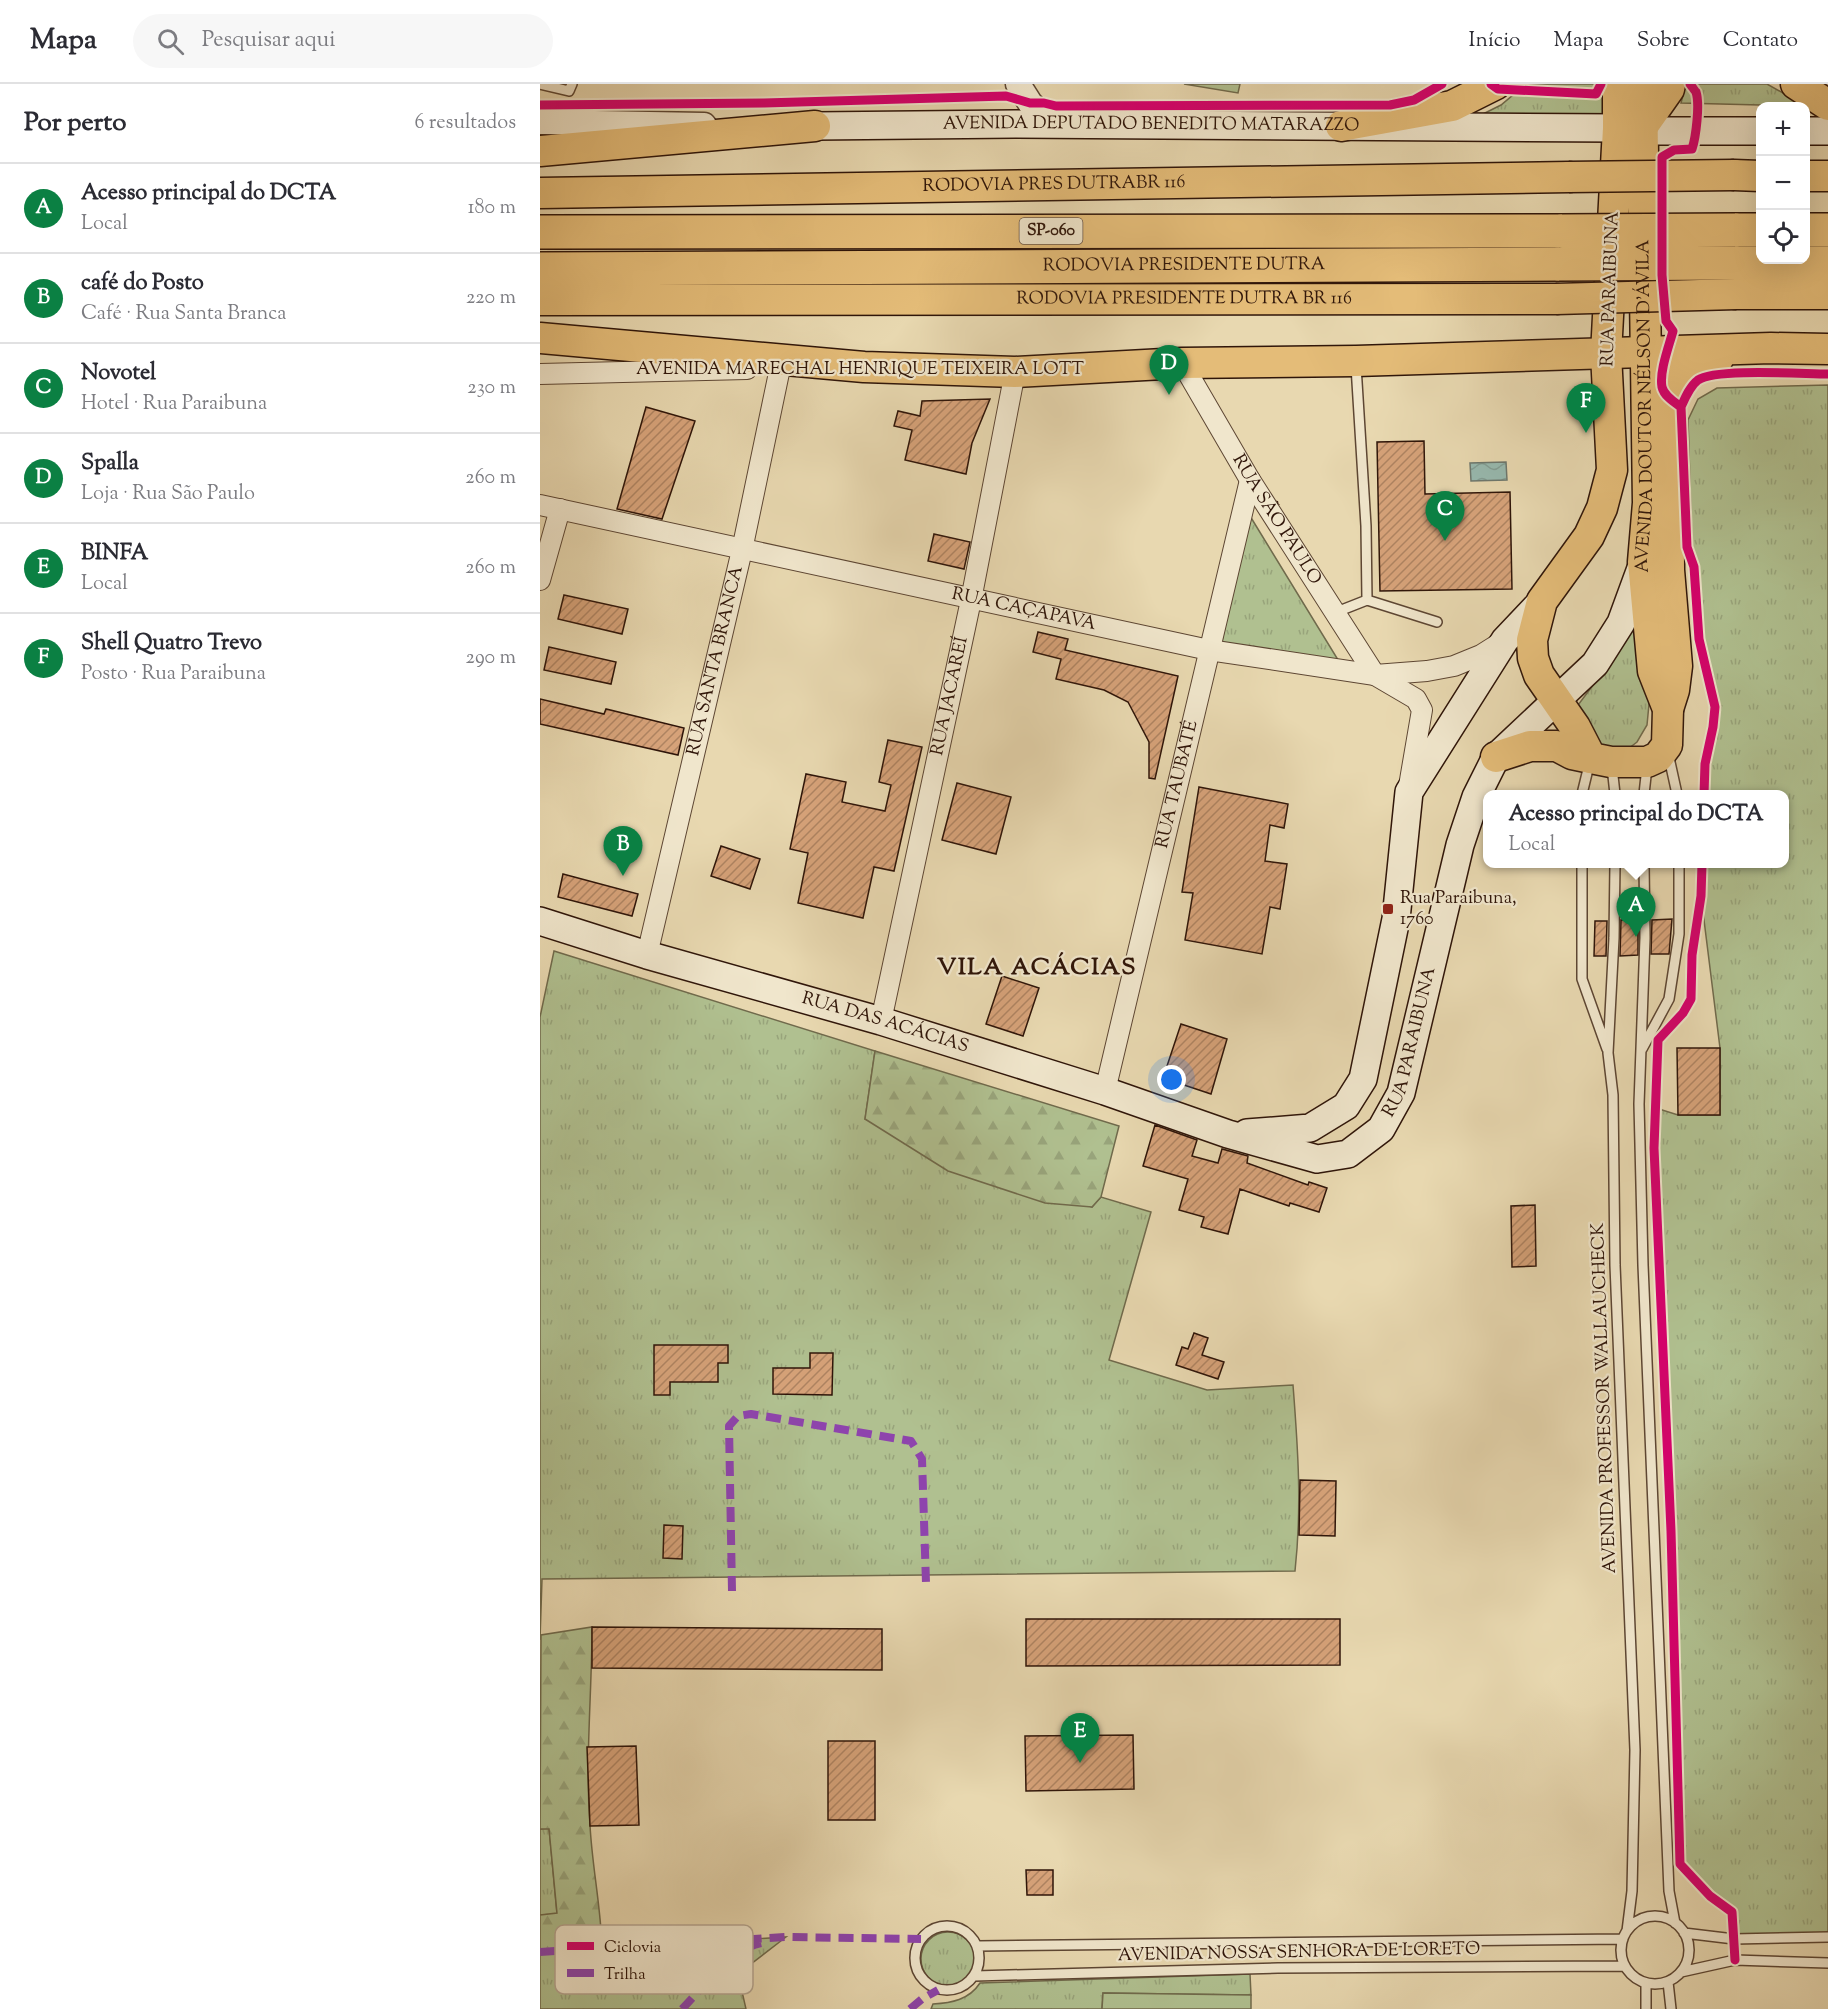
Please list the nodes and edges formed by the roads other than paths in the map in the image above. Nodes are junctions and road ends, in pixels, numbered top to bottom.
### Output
1 (540, 84) edge
2 (572, 84) edge
3 (1496, 84) edge
4 (1618, 84) edge
5 (1642, 84) edge
6 (1670, 84) edge
7 (1796, 84) edge
8 (1022, 90) edge
9 (1828, 105) edge
10 (540, 122) edge
11 (1015, 124) junction
12 (1052, 125) junction
13 (815, 126) junction
14 (1341, 126) junction
15 (1635, 128) junction
16 (1756, 131) edge
17 (1810, 131) edge
18 (1828, 131) edge
19 (540, 151) edge
20 (1747, 176) edge
21 (1810, 176) edge
22 (1828, 176) edge
23 (540, 194) edge
24 (1748, 230) edge
25 (1810, 230) edge
26 (1828, 230) edge
27 (540, 232) edge
28 (1828, 263) edge
29 (540, 268) edge
30 (1736, 279) junction
31 (1828, 294) edge
32 (540, 300) edge
33 (540, 338) edge
34 (1771, 348) junction
35 (1828, 349) edge
36 (1645, 353) junction
37 (1606, 354) junction
38 (1356, 362) junction
39 (1182, 363) junction
40 (864, 367) junction
41 (780, 368) junction
42 (1015, 372) junction
43 (540, 374) edge
44 (1250, 480) junction
45 (540, 505) edge
46 (560, 510) junction
47 (741, 550) junction
48 (1643, 562) junction
49 (540, 580) edge
50 (971, 600) junction
51 (1367, 600) junction
52 (1542, 601) junction
53 (1333, 613) junction
54 (1437, 622) dead end
55 (1505, 640) junction
56 (1209, 650) junction
57 (1375, 675) junction
58 (1556, 701) junction
59 (1668, 709) junction
60 (1657, 754) junction
61 (1496, 757) junction
62 (1601, 760) junction
63 (1585, 790) edge
64 (1613, 790) edge
65 (1646, 790) edge
66 (1675, 790) edge
67 (1408, 792) junction
68 (1582, 868) edge
69 (1615, 868) edge
70 (1644, 868) edge
71 (1679, 868) edge
72 (540, 921) edge
73 (647, 955) junction
74 (881, 1022) junction
75 (1641, 1051) junction
76 (1608, 1053) junction
77 (1105, 1091) junction
78 (1228, 1134) junction
79 (1675, 1923) junction
80 (1684, 1933) junction
81 (1625, 1935) junction
82 (1828, 1937) edge
83 (978, 1946) junction
84 (1828, 1963) edge
85 (1624, 1966) junction
86 (1682, 1972) junction
87 (975, 1976) junction
88 (1668, 1982) junction
89 (1646, 1984) junction
90 (1646, 2009) edge
91 (1671, 2009) edge

1 - 2 lane
3 - 14 main road
4 - 15 main road, RUA PARAIBUNA
5 - 15 main road, AVENIDA DOUTOR NÉLSON D'ÁVILA
6 - 15 main road
7 - 9 main road
8 - 11 street
8 - 12 street
10 - 13 street, AVENIDA DEPUTADO BENEDITO MATARAZZO
11 - 12 main road, AVENIDA DEPUTADO BENEDITO MATARAZZO
11 - 13 main road, AVENIDA DEPUTADO BENEDITO MATARAZZO
12 - 14 main road, AVENIDA DEPUTADO BENEDITO MATARAZZO
13 - 19 main road
14 - 15 main road, AVENIDA DEPUTADO BENEDITO MATARAZZO
15 - 16 main road, AVENIDA DEPUTADO BENEDITO MATARAZZO
15 - 36 main road, AVENIDA DOUTOR NÉLSON D'ÁVILA
15 - 37 main road, RUA PARAIBUNA
17 - 18 main road
20 - 23 main road, RODOVIA PRES DUTRABR 116, bridge
21 - 22 main road
24 - 27 highway, RODOVIA PRESIDENTE DUTRA / SP-060, bridge
25 - 26 highway
28 - 30 highway, RODOVIA PRESIDENTE DUTRA / SP-060
29 - 30 highway, RODOVIA PRESIDENTE DUTRA / SP-060, bridge
30 - 31 main road, RODOVIA PRESIDENTE DUTRA BR 116
30 - 32 main road, RODOVIA PRESIDENTE DUTRA BR 116, bridge
33 - 40 main road
34 - 35 main road, AVENIDA MARECHAL HENRIQUE TEIXEIRA LOTT
34 - 36 main road, AVENIDA MARECHAL HENRIQUE TEIXEIRA LOTT
34 - 59 main road
36 - 37 main road, AVENIDA MARECHAL HENRIQUE TEIXEIRA LOTT
36 - 48 main road, AVENIDA DOUTOR NÉLSON D'ÁVILA
37 - 38 main road, AVENIDA MARECHAL HENRIQUE TEIXEIRA LOTT
37 - 52 main road, RUA PARAIBUNA
38 - 39 main road, AVENIDA MARECHAL HENRIQUE TEIXEIRA LOTT
38 - 51 lane
39 - 42 main road, AVENIDA MARECHAL HENRIQUE TEIXEIRA LOTT
39 - 44 street, RUA SÃO PAULO
40 - 41 street, AVENIDA MARECHAL HENRIQUE TEIXEIRA LOTT
40 - 42 main road, AVENIDA MARECHAL HENRIQUE TEIXEIRA LOTT
41 - 43 street, AVENIDA MARECHAL HENRIQUE TEIXEIRA LOTT
41 - 47 street, RUA SANTA BRANCA
42 - 50 street, RUA JACAREÍ
44 - 53 street, RUA SÃO PAULO
44 - 56 street, RUA TAUBATÉ
45 - 46 street, RUA CAÇAPAVA
46 - 47 street, RUA CAÇAPAVA
46 - 49 street
47 - 50 street, RUA CAÇAPAVA
47 - 73 street, RUA SANTA BRANCA
48 - 58 main road, AVENIDA DOUTOR NÉLSON D'ÁVILA
48 - 59 main road
50 - 56 street, RUA CAÇAPAVA
50 - 74 street, RUA JACAREÍ
51 - 53 lane
51 - 54 lane
52 - 55 main road, RUA PARAIBUNA
52 - 58 main road
53 - 57 street, RUA SÃO PAULO
55 - 57 street, RUA CAÇAPAVA
55 - 67 main road, RUA PARAIBUNA
56 - 57 street, RUA CAÇAPAVA
56 - 77 street, RUA TAUBATÉ
57 - 67 street, RUA PARAIBUNA
58 - 61 main road, RUA PARAIBUNA
58 - 62 main road
59 - 60 main road
60 - 62 main road
60 - 65 lane
60 - 66 lane
61 - 62 main road
61 - 78 main road, RUA PARAIBUNA
62 - 63 lane
62 - 64 lane
67 - 78 main road, RUA PARAIBUNA
68 - 76 lane
69 - 76 lane, AVENIDA PROFESSOR WALLAUCHECK
70 - 75 lane
71 - 75 lane
72 - 73 main road, RUA DAS ACÁCIAS
73 - 74 main road, RUA DAS ACÁCIAS
74 - 77 main road, RUA DAS ACÁCIAS
75 - 79 lane
76 - 81 lane, AVENIDA PROFESSOR WALLAUCHECK
77 - 78 main road, RUA DAS ACÁCIAS
79 - 80 lane
79 - 81 lane
80 - 82 lane
80 - 86 lane
81 - 83 lane, AVENIDA NOSSA SENHORA DE LORETO
81 - 85 lane
83 - 87 lane
83 - 87 lane
84 - 86 lane
85 - 87 lane, AVENIDA NOSSA SENHORA DE LORETO
85 - 89 lane
86 - 88 lane
88 - 89 lane
88 - 91 lane
89 - 90 lane

